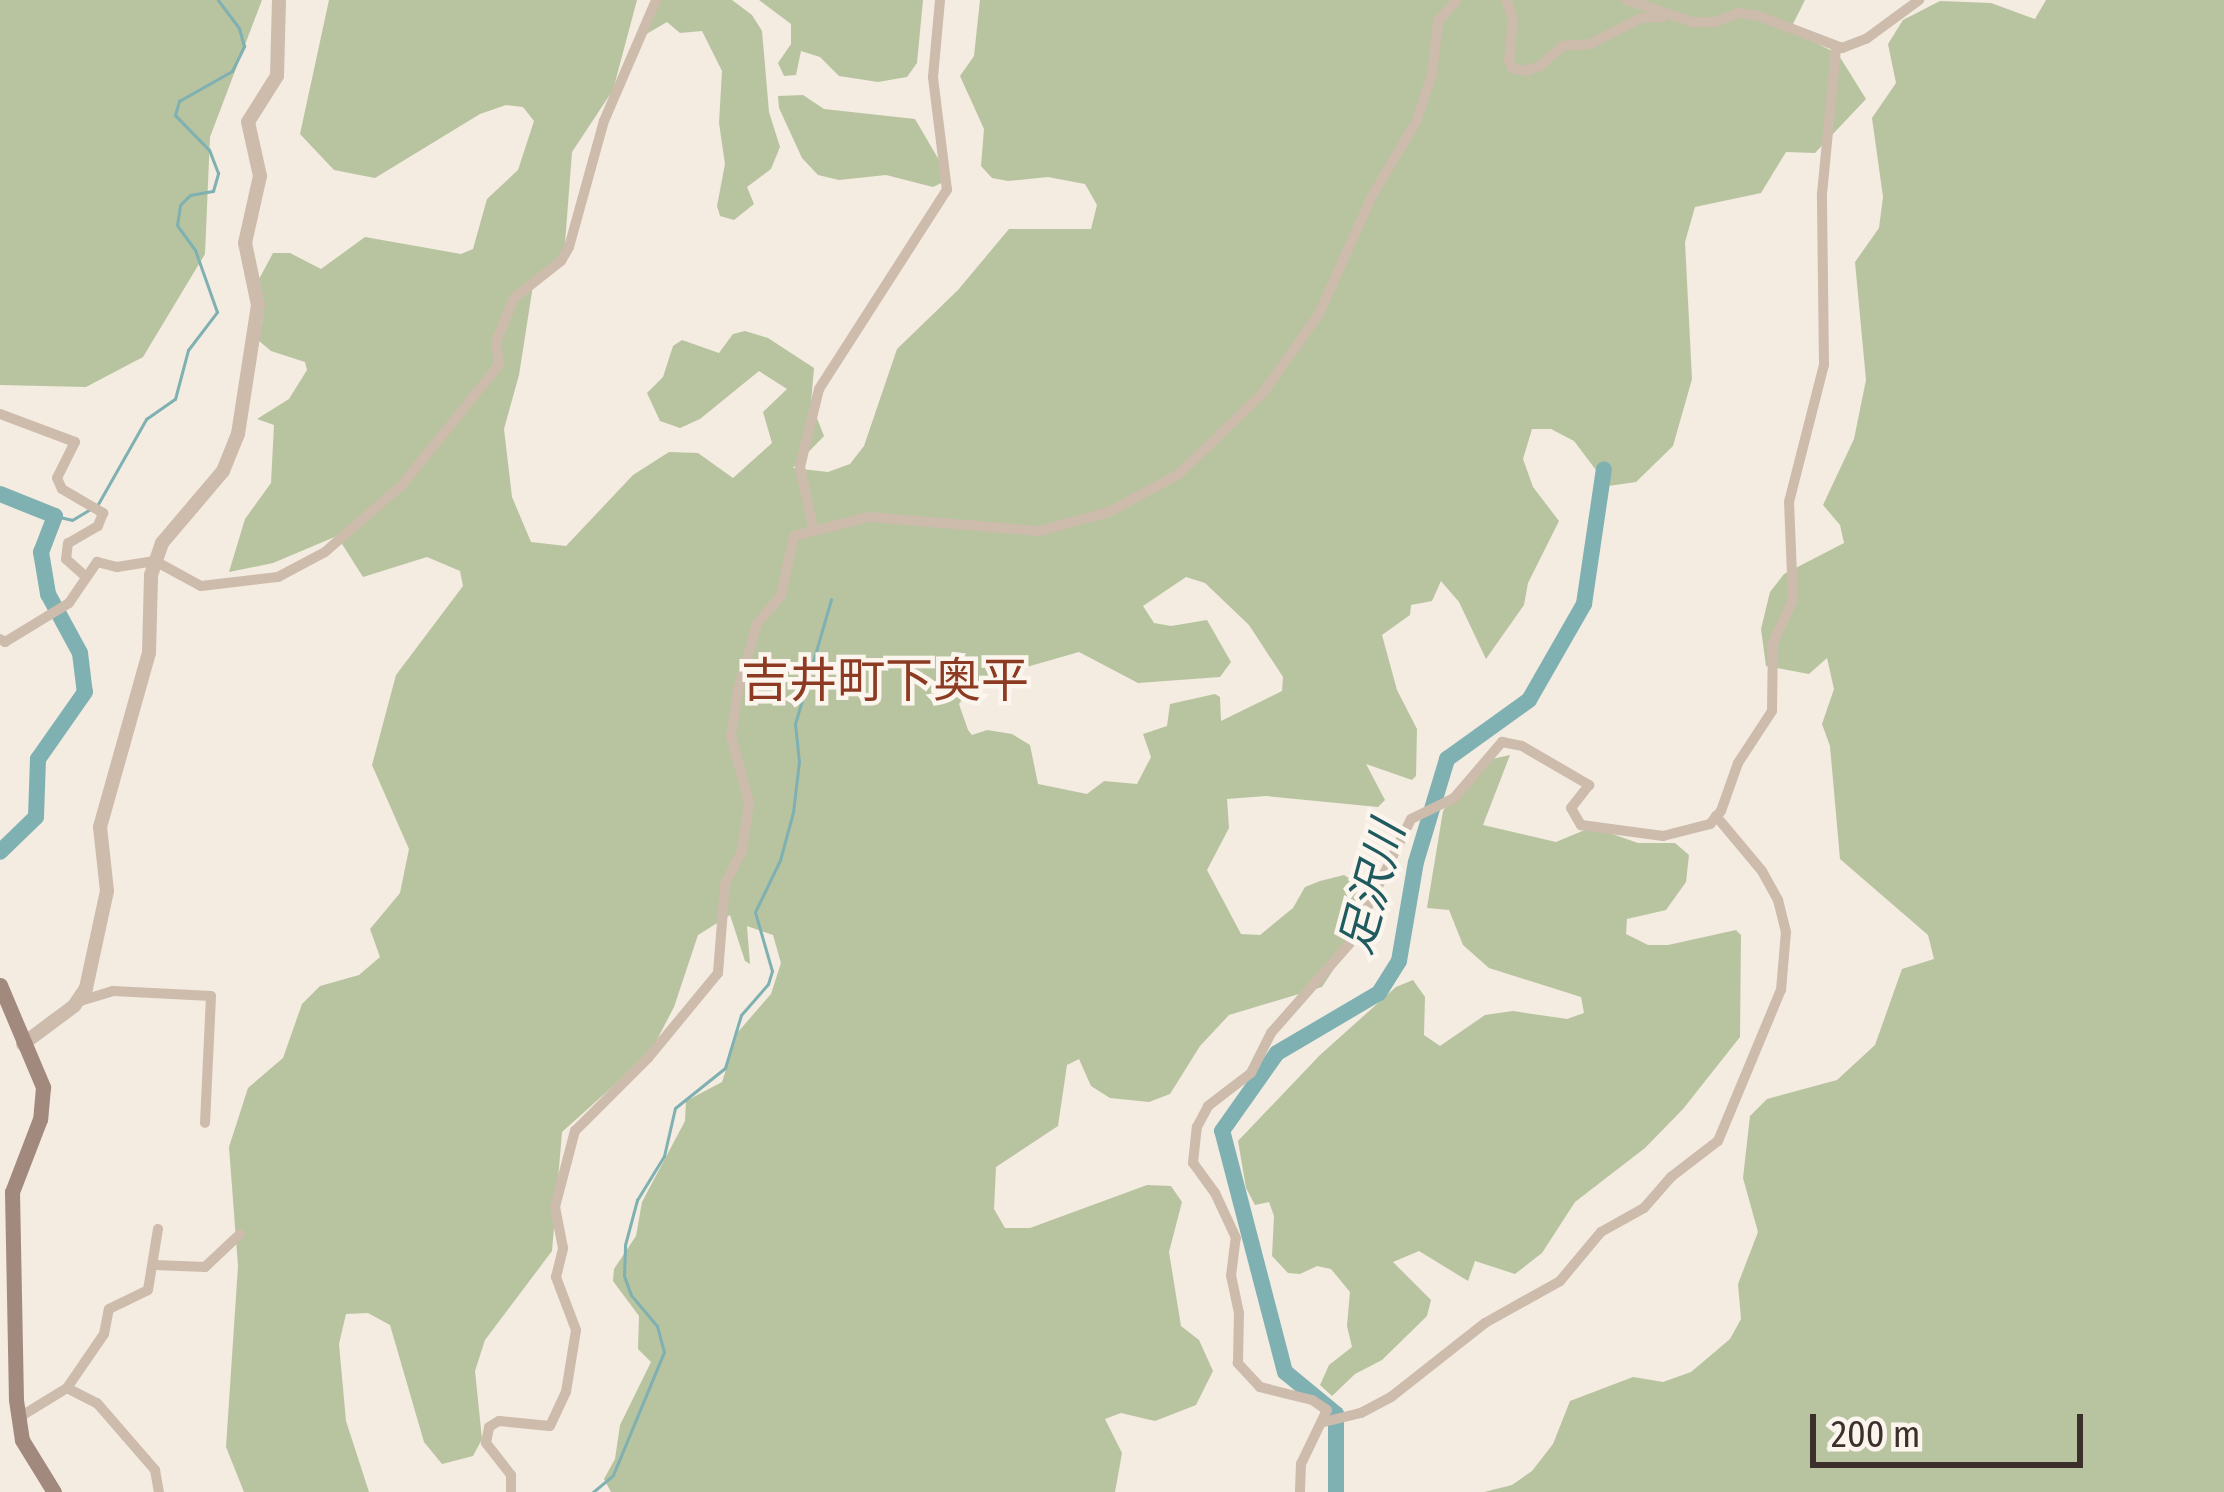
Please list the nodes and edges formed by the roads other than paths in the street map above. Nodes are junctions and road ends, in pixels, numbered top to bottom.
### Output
1 (279, 0) edge
2 (656, 0) edge
3 (940, 0) edge
4 (1456, 0) edge
5 (1506, 0) edge
6 (1627, 0) edge
7 (1919, 0) edge
8 (1672, 17) junction
9 (1836, 48) junction
10 (0, 414) edge
11 (813, 528) junction
12 (155, 561) junction
13 (84, 575) junction
14 (0, 639) edge
15 (1716, 816) junction
16 (0, 986) edge
17 (77, 1002) junction
18 (23, 1044) junction
19 (206, 1124) dead end
20 (6, 1190) edge
21 (158, 1229) dead end
22 (240, 1234) dead end
23 (7, 1243) edge
24 (155, 1265) junction
25 (0, 1347) edge
26 (17, 1355) junction
27 (67, 1388) junction
28 (18, 1418) junction
29 (1324, 1422) junction
30 (54, 1492) edge
31 (159, 1492) edge
32 (511, 1492) edge
33 (1300, 1492) edge

1 - 12 street
2 - 12 street
3 - 11 street
4 - 11 street
5 - 8 street
6 - 8 street
7 - 9 street
8 - 9 street
9 - 15 street
10 - 13 street
11 - 32 street
12 - 13 street
12 - 17 street
13 - 14 street
15 - 29 street
15 - 29 street
16 - 18 main road
17 - 18 street
17 - 19 street
18 - 20 main road
20 - 23 main road
21 - 24 street
22 - 24 street
23 - 26 main road
24 - 27 street
25 - 26 street
26 - 28 main road
27 - 28 street
27 - 31 street
28 - 30 main road
29 - 33 street

